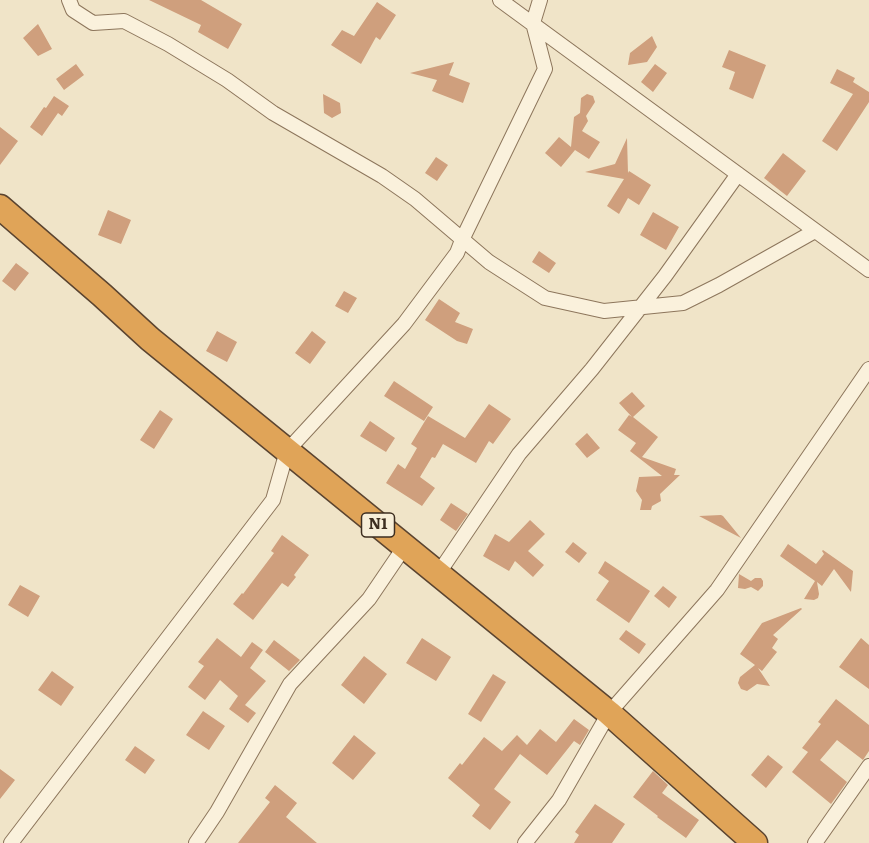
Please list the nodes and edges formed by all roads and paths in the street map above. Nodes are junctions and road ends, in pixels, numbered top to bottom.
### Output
1 (69, 0) edge
2 (500, 0) edge
3 (540, 0) edge
4 (533, 23) junction
5 (738, 174) junction
6 (0, 207) edge
7 (815, 231) junction
8 (462, 240) junction
9 (869, 270) edge
10 (639, 308) junction
11 (869, 369) edge
12 (287, 451) junction
13 (405, 546) junction
14 (438, 574) junction
15 (609, 713) junction
16 (869, 766) edge
17 (11, 843) edge
18 (196, 843) edge
19 (525, 843) edge
20 (755, 843) edge
21 (815, 843) edge

1 - 8 street
2 - 4 street
3 - 4 street
4 - 5 street
4 - 8 street
5 - 7 street
5 - 10 street
6 - 12 highway, N1
7 - 9 street
7 - 10 street
8 - 10 street
8 - 12 street
10 - 14 street
11 - 15 street
12 - 13 highway, N1
12 - 17 street
13 - 14 highway, N1
13 - 18 street
14 - 15 highway, N1
15 - 19 street
15 - 20 highway, N1
16 - 21 street

